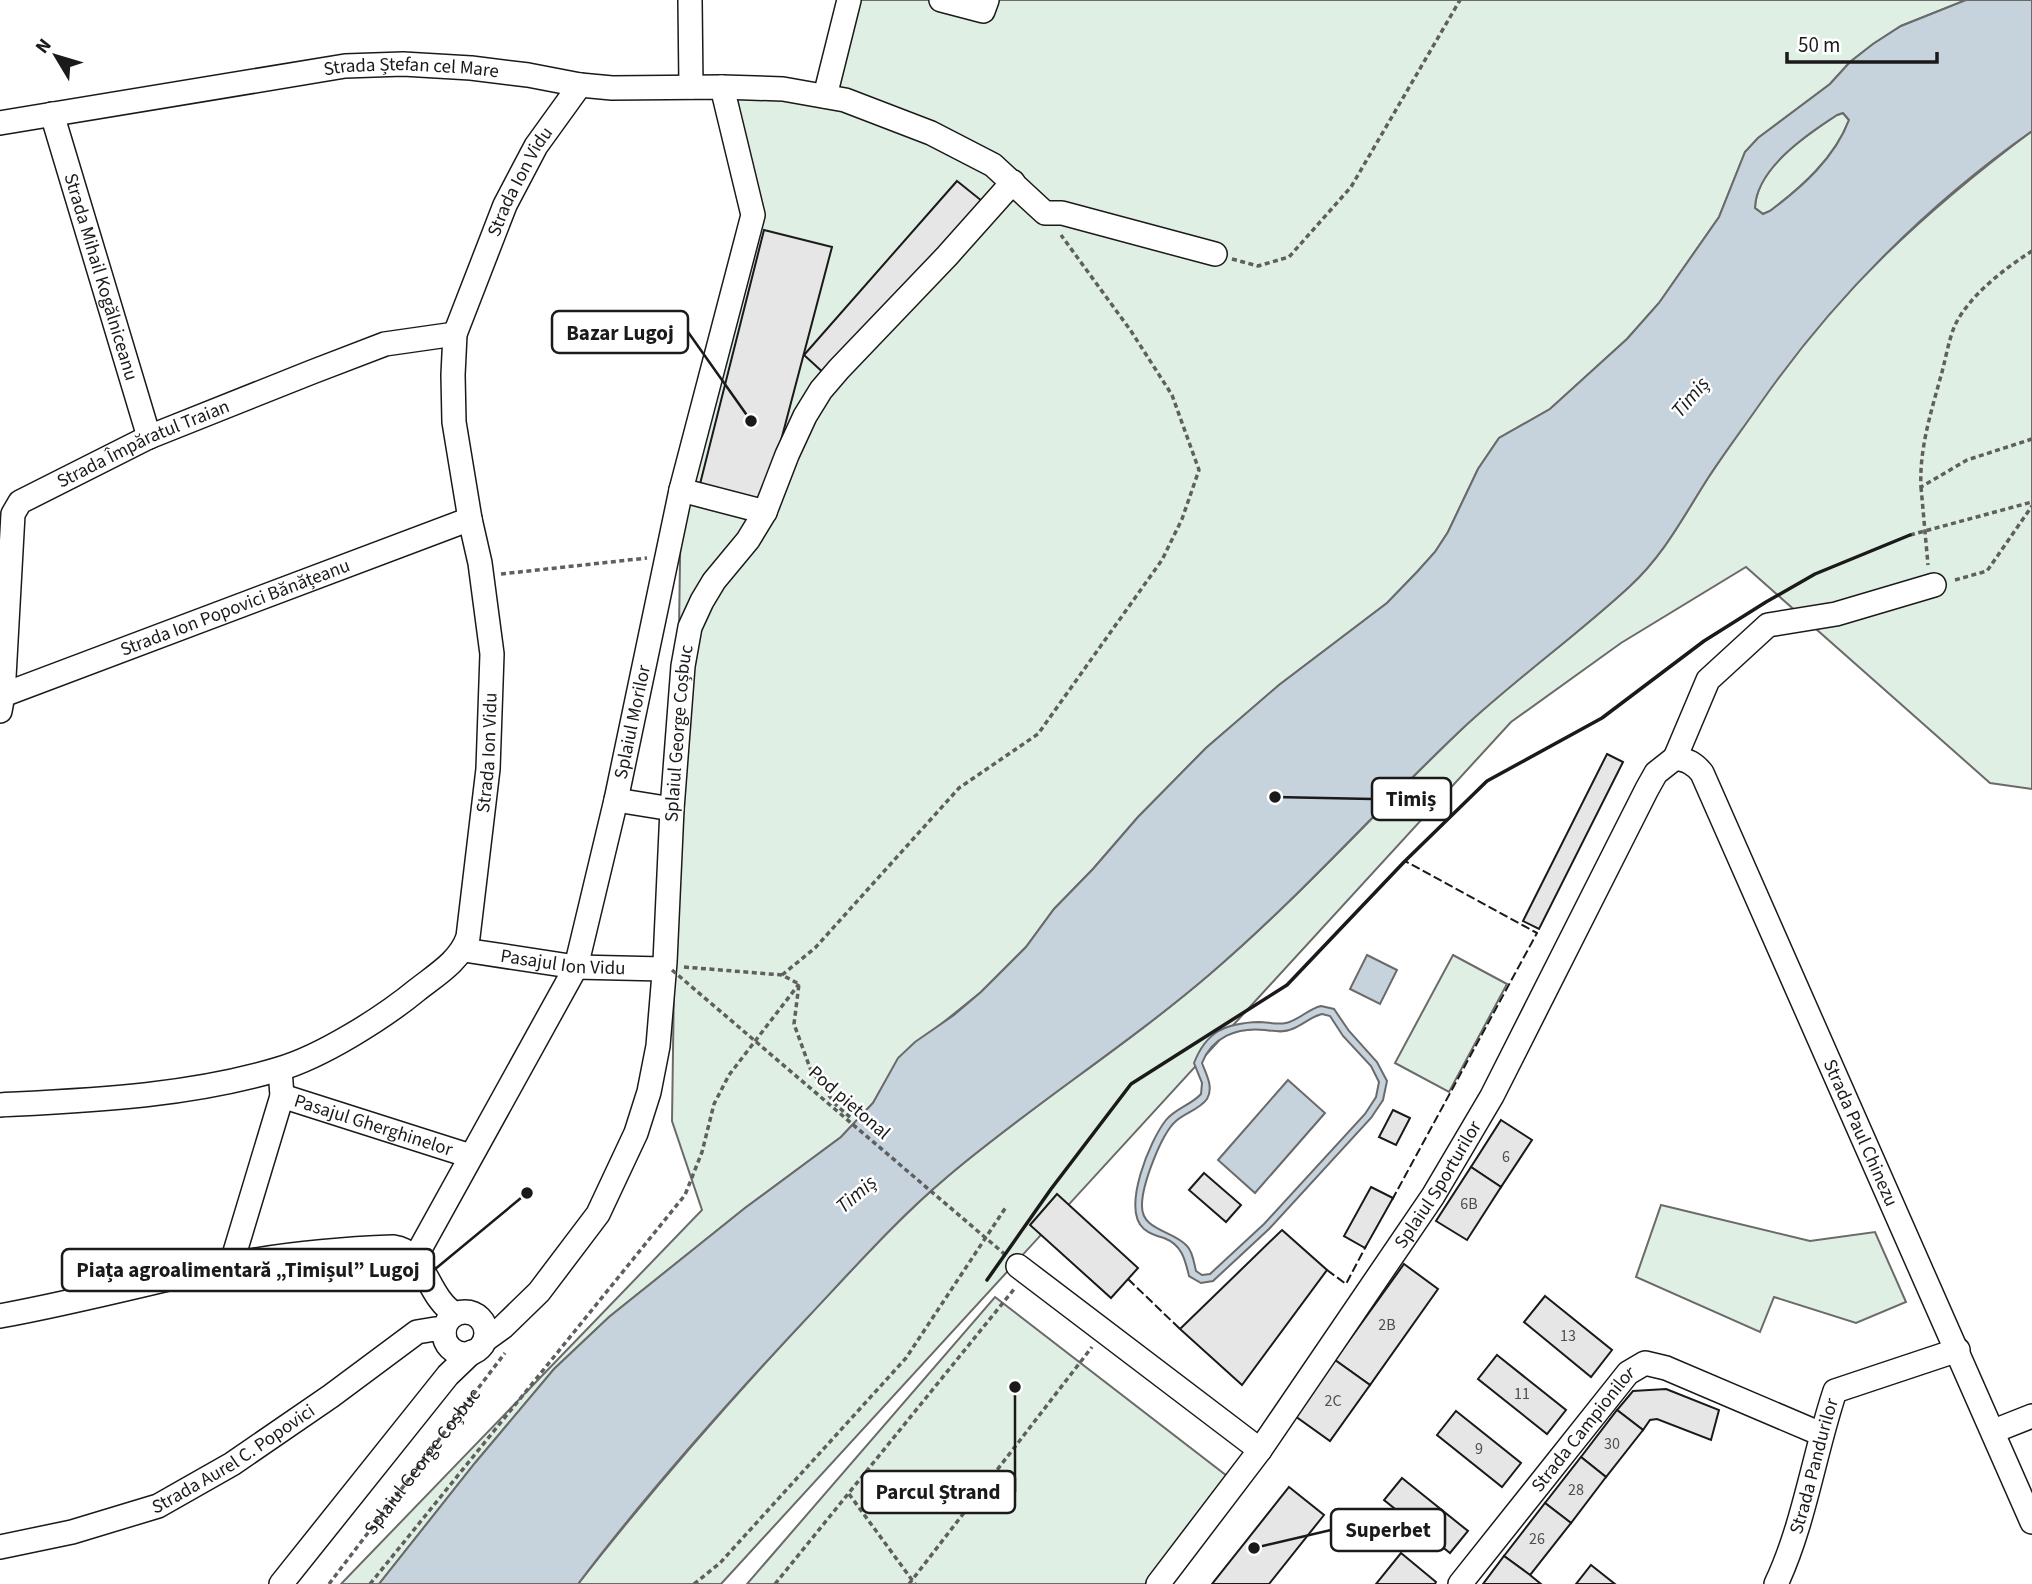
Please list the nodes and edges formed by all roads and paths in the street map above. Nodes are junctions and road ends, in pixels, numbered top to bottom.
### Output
1 (690, 0) edge
2 (849, 0) edge
3 (941, 0) edge
4 (987, 0) edge
5 (1461, 0) edge
6 (580, 85) junction
7 (691, 87) junction
8 (722, 87) junction
9 (825, 96) junction
10 (52, 114) junction
11 (0, 123) edge
12 (1013, 182) junction
13 (1045, 213) junction
14 (2032, 251) edge
15 (1216, 254) joint
16 (455, 334) junction
17 (149, 437) junction
18 (2032, 439) edge
19 (1921, 487) junction
20 (681, 490) junction
21 (2032, 504) edge
22 (765, 512) junction
23 (470, 519) junction
24 (1925, 532) junction
25 (1910, 535) dead end
26 (659, 556) dead end
27 (496, 575) dead end
28 (1934, 585) junction
29 (654, 618) junction
30 (690, 627) junction
31 (1, 703) edge
32 (1675, 758) junction
33 (616, 800) junction
34 (672, 809) junction
35 (464, 950) junction
36 (576, 967) junction
37 (688, 968) dead end
38 (668, 969) junction
39 (782, 975) junction
40 (799, 984) junction
41 (280, 1069) junction
42 (282, 1096) junction
43 (0, 1105) edge
44 (851, 1118) dead end
45 (464, 1154) dead end
46 (1006, 1207) dead end
47 (415, 1258) junction
48 (231, 1265) junction
49 (1018, 1265) junction
50 (0, 1316) edge
51 (1104, 1331) junction
52 (461, 1337) junction
53 (508, 1350) dead end
54 (1958, 1350) junction
55 (2032, 1416) edge
56 (1994, 1431) junction
57 (1821, 1434) junction
58 (1260, 1450) junction
59 (849, 1494) junction
60 (2032, 1522) edge
61 (0, 1547) edge
62 (912, 1583) edge
63 (1160, 1583) edge
64 (281, 1584) edge
65 (329, 1584) edge
66 (370, 1584) edge
67 (694, 1584) edge
68 (775, 1584) edge
69 (1460, 1584) edge
70 (1776, 1584) edge

1 - 7 street
2 - 9 street
3 - 4 street
5 - 15 path
6 - 7 street, Strada Ștefan cel Mare
6 - 10 street, Strada Ștefan cel Mare
6 - 16 street, Strada Ion Vidu
7 - 8 street, Strada Ștefan cel Mare
8 - 9 street, Strada Ștefan cel Mare
8 - 20 street, Splaiul Morilor
9 - 12 street, Strada Ștefan cel Mare
10 - 11 street, Strada Ștefan cel Mare
10 - 17 street, Strada Mihail Kogălniceanu
12 - 13 street, Strada Ștefan cel Mare
12 - 22 street, Splaiul George Coșbuc
13 - 15 street
13 - 39 path
14 - 19 path
16 - 17 street, Strada Împăratul Traian
16 - 23 street, Strada Ion Vidu
17 - 31 street, Strada Împăratul Traian
18 - 19 path
19 - 24 path
20 - 22 street
20 - 29 street, Splaiul Morilor
21 - 24 path
21 - 28 path
22 - 30 street, Splaiul George Coșbuc
23 - 31 street, Strada Ion Popovici Bănățeanu
23 - 35 street, Strada Ion Vidu
24 - 25 path
24 - 28 path
26 - 27 path
28 - 32 street
29 - 30 street
29 - 33 street, Splaiul Morilor
30 - 34 street, Splaiul George Coșbuc
32 - 54 street, Strada Paul Chinezu
32 - 58 street, Splaiul Sporturilor
33 - 34 street
33 - 36 street, Splaiul Morilor
34 - 38 street, Splaiul George Coșbuc
35 - 36 street, Pasajul Ion Vidu
35 - 41 street
36 - 38 street, Pasajul Ion Vidu
36 - 47 street, Splaiul Morilor
37 - 39 path
38 - 49 path, Pod pietonal, bridge
38 - 52 street, Splaiul George Coșbuc
39 - 40 path
40 - 44 path
40 - 66 path
41 - 42 street
41 - 43 street
42 - 45 street, Pasajul Gherghinelor
42 - 48 street
46 - 67 path
47 - 48 street
47 - 52 street
48 - 50 street
49 - 51 street
49 - 59 path
51 - 58 street
51 - 62 path
52 - 61 street, Strada Aurel C. Popovici
52 - 64 street, Splaiul George Coșbuc
53 - 65 path, Splaiul George Coșbuc
54 - 56 street, Strada Paul Chinezu
54 - 57 street, Strada Pandurilor
55 - 56 street
56 - 60 street, Strada Paul Chinezu
57 - 69 street, Strada Campionilor
57 - 70 street, Strada Pandurilor
58 - 63 street, Splaiul Sporturilor
59 - 62 path
59 - 68 path

